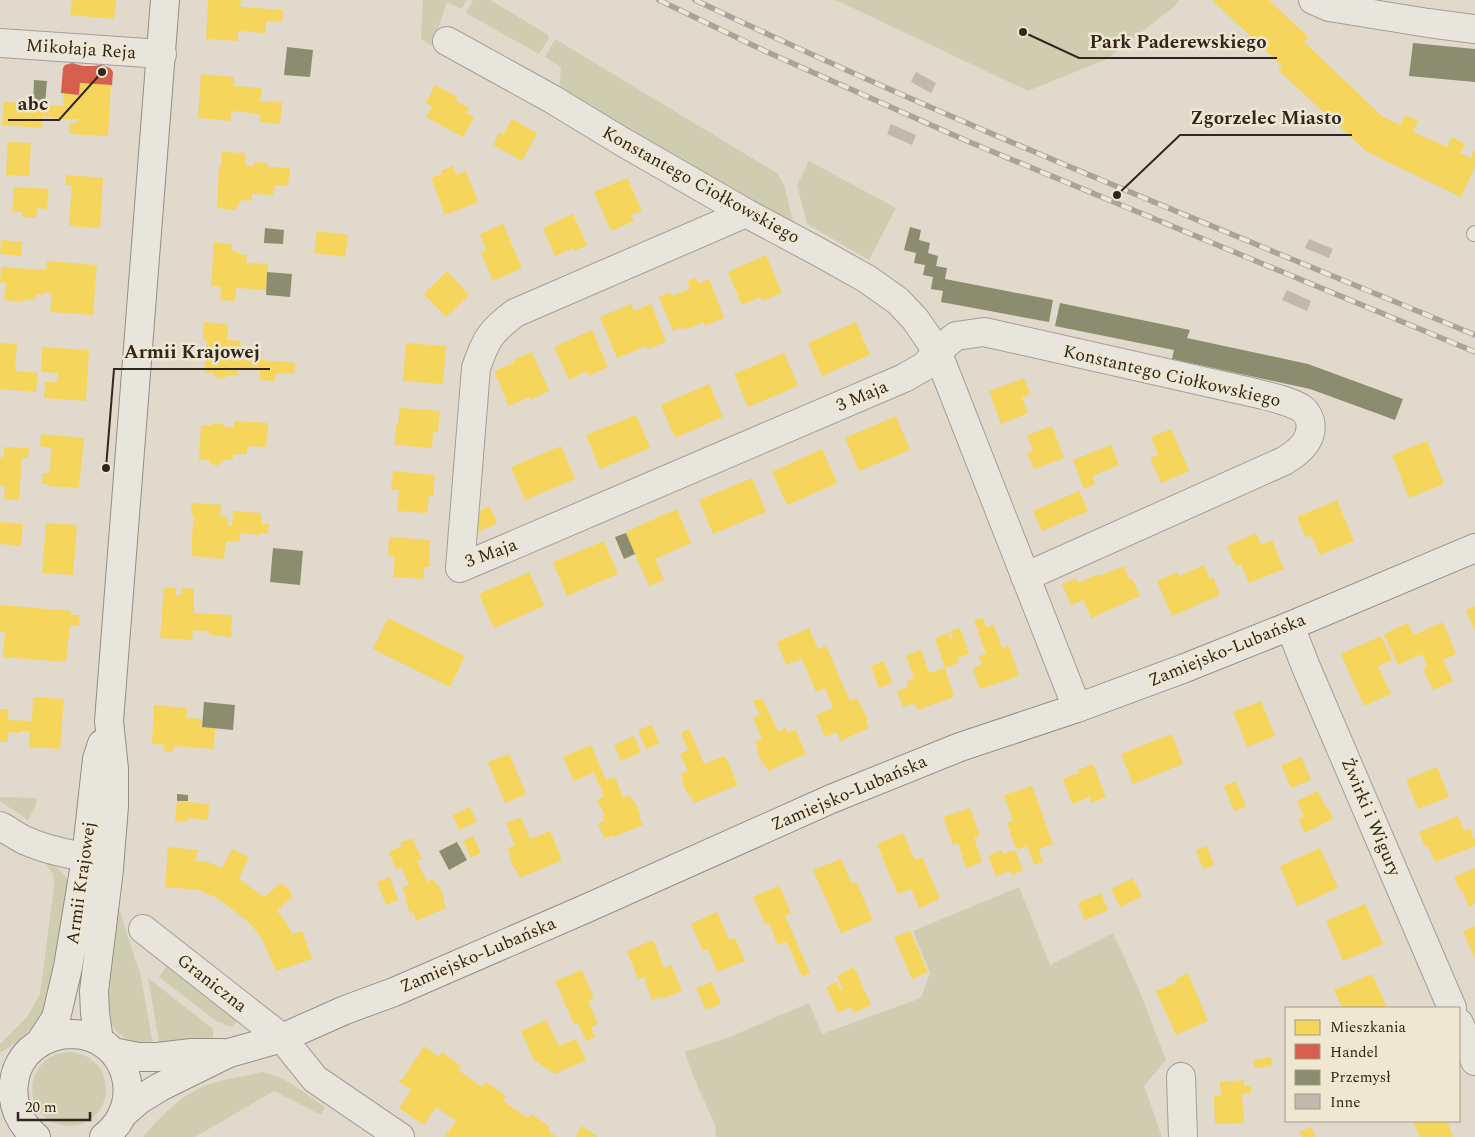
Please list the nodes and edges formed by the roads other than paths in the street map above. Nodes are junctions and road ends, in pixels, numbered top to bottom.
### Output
1 (166, 0) edge
2 (1313, 0) edge
3 (1475, 29) edge
4 (446, 41) dead end
5 (0, 43) edge
6 (162, 54) junction
7 (746, 213) junction
8 (937, 351) junction
9 (1475, 548) edge
10 (1025, 577) junction
11 (1290, 626) junction
12 (1077, 708) junction
13 (0, 826) edge
14 (98, 859) junction
15 (143, 929) dead end
16 (1452, 1007) edge
17 (1460, 1025) edge
18 (282, 1038) junction
19 (41, 1041) junction
20 (106, 1046) junction
21 (229, 1054) junction
22 (1475, 1061) edge
23 (10, 1066) edge
24 (1181, 1077) dead end
25 (123, 1114) junction
26 (25, 1126) edge
27 (104, 1137) edge
28 (400, 1137) edge
29 (1183, 1137) edge

1 - 6 street, Armii Krajowej
2 - 3 street
4 - 7 street, Konstantego Ciołkowskiego
5 - 6 street, Mikołaja Reja
6 - 14 street, Armii Krajowej
7 - 8 street, Konstantego Ciołkowskiego
7 - 8 street, 3 Maja
8 - 10 street, Konstantego Ciołkowskiego
8 - 10 street, Konstantego Ciołkowskiego
9 - 11 street, Zamiejsko-Lubańska
10 - 12 street, Konstantego Ciołkowskiego
11 - 12 street, Zamiejsko-Lubańska
11 - 16 street, Żwirki i Wigury
12 - 18 street, Zamiejsko-Lubańska
13 - 14 street
14 - 19 street, Armii Krajowej
14 - 20 street, Armii Krajowej
15 - 18 street, Graniczna
17 - 22 street
18 - 21 street, Zamiejsko-Lubańska
18 - 28 street, Graniczna
19 - 20 street, Zamiejsko-Lubańska
19 - 23 street, Armii Krajowej
20 - 21 street, Zamiejsko-Lubańska
20 - 25 street, Armii Krajowej
21 - 25 street, Zamiejsko-Lubańska
23 - 26 street
24 - 29 street
25 - 27 street

